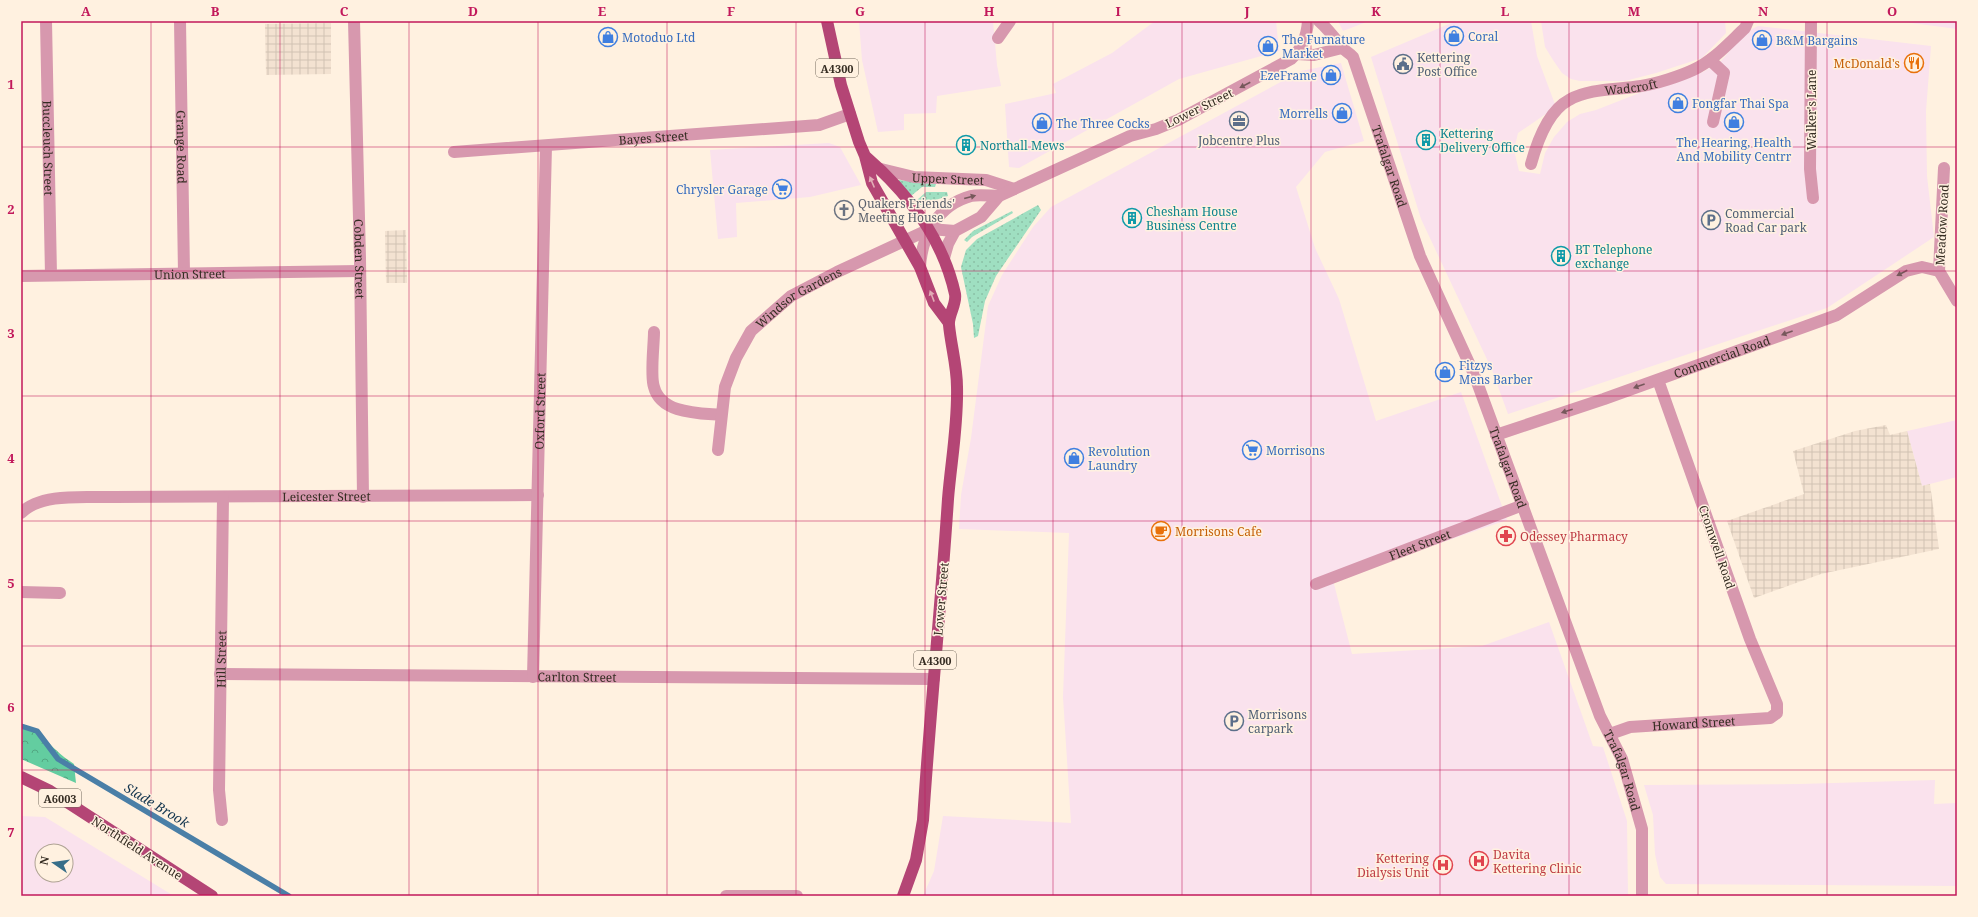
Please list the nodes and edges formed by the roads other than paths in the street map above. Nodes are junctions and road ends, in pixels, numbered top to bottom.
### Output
1 (46, 21) edge
2 (180, 21) edge
3 (354, 21) edge
4 (827, 21) edge
5 (1010, 21) edge
6 (1308, 21) edge
7 (1319, 21) edge
8 (1748, 21) edge
9 (1812, 21) edge
10 (998, 38) dead end
11 (1342, 48) junction
12 (1297, 54) junction
13 (1710, 60) junction
14 (850, 114) junction
15 (1713, 122) dead end
16 (546, 146) junction
17 (454, 152) dead end
18 (865, 156) junction
19 (1531, 164) dead end
20 (1944, 168) dead end
21 (881, 170) junction
22 (1014, 189) junction
23 (999, 196) junction
24 (1813, 198) dead end
25 (930, 229) junction
26 (956, 232) junction
27 (904, 240) junction
28 (944, 258) junction
29 (920, 267) junction
30 (360, 271) junction
31 (1939, 271) junction
32 (184, 274) junction
33 (51, 275) junction
34 (21, 276) edge
35 (1957, 301) edge
36 (949, 323) junction
37 (654, 332) dead end
38 (1658, 380) junction
39 (721, 415) junction
40 (1496, 435) junction
41 (718, 450) dead end
42 (538, 495) junction
43 (363, 497) junction
44 (222, 498) junction
45 (1523, 505) junction
46 (21, 513) edge
47 (1316, 584) dead end
48 (21, 592) edge
49 (60, 593) dead end
50 (220, 674) junction
51 (533, 677) junction
52 (934, 679) junction
53 (1777, 713) joint
54 (1610, 734) junction
55 (21, 777) edge
56 (222, 820) dead end
57 (212, 896) edge
58 (726, 896) edge
59 (797, 896) edge
60 (903, 896) edge
61 (1642, 896) edge

1 - 33 street, Buccleuch Street
2 - 32 street, Grange Road
3 - 30 street, Cobden Street
4 - 14 main road, A4300
5 - 10 street
6 - 12 street
7 - 11 street, Trafalgar Road
8 - 13 street, Wadcroft
9 - 24 street, Walker's Lane
11 - 12 street
11 - 40 street, Trafalgar Road
12 -> 22 street, Lower Street
13 - 15 street
13 - 19 street, Wadcroft
14 - 16 street, Bayes Street
14 - 18 main road, A4300
16 - 17 street, Bayes Street
16 - 42 street, Oxford Street
18 - 21 main road, A4300
27 -> 18 main road, A4300
20 - 31 street, Meadow Road
21 - 22 street, Upper Street
21 - 25 main road, A4300
22 - 23 street, Lower Street
25 -> 23 street, Lower Street
23 - 26 street, Lower Street
25 - 26 street
25 - 27 street, Windsor Gardens
25 - 28 main road, Lower Street / A4300
25 - 29 street, Lower Street / A4300
26 - 28 street
27 - 29 main road, Lower Street / A4300
27 - 39 street, Windsor Gardens
28 - 36 main road, Lower Street / A4300
36 -> 29 main road, Lower Street / A4300
30 - 32 street, Union Street
30 - 43 street, Cobden Street
31 - 35 street, Meadow Road
31 -> 38 street, Commercial Road
32 - 33 street, Union Street
33 - 34 street, Union Street
36 - 52 main road, Lower Street / A4300
37 - 39 street
38 -> 40 street, Commercial Road
38 - 53 street, Cromwell Road
39 - 41 street, Windsor Gardens
40 - 45 street, Trafalgar Road
42 - 43 street, Leicester Street
42 - 51 street, Oxford Street
43 - 44 street, Leicester Street
44 - 46 street, Leicester Street
44 - 50 street, Hill Street
45 - 47 street, Fleet Street
45 - 54 street, Trafalgar Road
48 - 49 street
50 - 51 street, Carlton Street
50 - 56 street, Hill Street
51 - 52 street, Carlton Street
52 - 60 main road, Lower Street / A4300
53 - 54 street, Howard Street
54 - 61 street, Trafalgar Road
55 - 57 main road, Northfield Avenue / A6003
58 - 59 street

